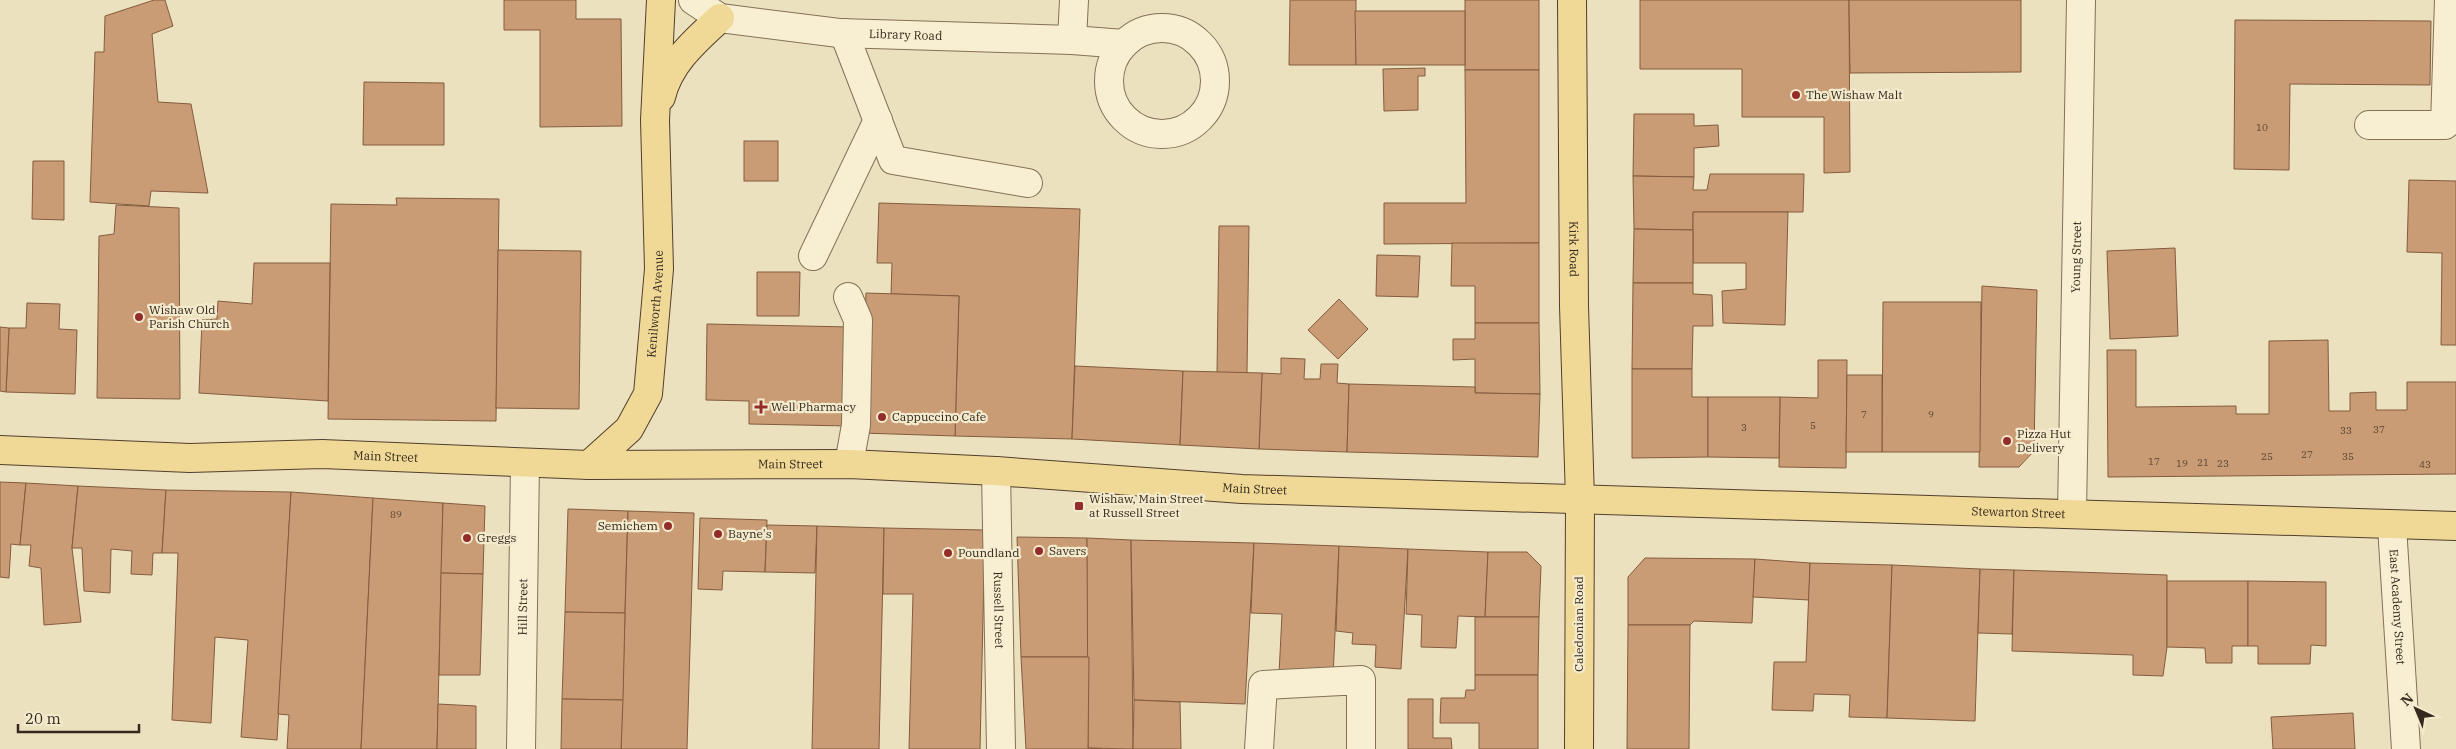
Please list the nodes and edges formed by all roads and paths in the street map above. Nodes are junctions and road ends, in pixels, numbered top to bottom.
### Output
1 (661, 0) edge
2 (693, 0) edge
3 (1074, 0) edge
4 (1572, 0) edge
5 (2081, 0) edge
6 (2449, 0) edge
7 (720, 18) junction
8 (844, 33) junction
9 (1072, 40) junction
10 (1124, 44) dead end
11 (655, 120) junction
12 (878, 120) junction
13 (2369, 125) dead end
14 (1028, 183) dead end
15 (813, 256) dead end
16 (848, 297) dead end
17 (0, 450) edge
18 (525, 464) junction
19 (849, 464) junction
20 (589, 465) junction
21 (996, 471) junction
22 (1580, 499) junction
23 (2072, 513) junction
24 (2392, 526) junction
25 (2456, 526) edge
26 (521, 749) edge
27 (1001, 749) edge
28 (1259, 749) edge
29 (1362, 749) edge
30 (1579, 749) edge
31 (2406, 749) edge

1 - 11 main road, Kenilworth Avenue
2 - 7 street, Library Road
3 - 9 street
4 - 22 main road, Kirk Road
5 - 23 street, Young Street
6 - 13 street
7 - 8 street, Library Road
7 - 11 main road, Kenilworth Avenue
8 - 9 street, Library Road
8 - 12 street
9 - 10 street, Library Road
11 - 20 main road, Kenilworth Avenue
12 - 14 street
12 - 15 street
16 - 19 street
17 - 18 main road, Main Street
18 - 20 main road, Main Street
18 - 26 street, Hill Street
19 - 20 main road, Main Street
19 - 21 main road, Main Street
21 - 22 main road, Main Street
21 - 27 street, Russell Street
22 - 23 main road, Stewarton Street
22 - 30 main road, Caledonian Road
23 - 24 main road, Stewarton Street
24 - 25 main road, Stewarton Street
24 - 31 street, East Academy Street
28 - 29 street

